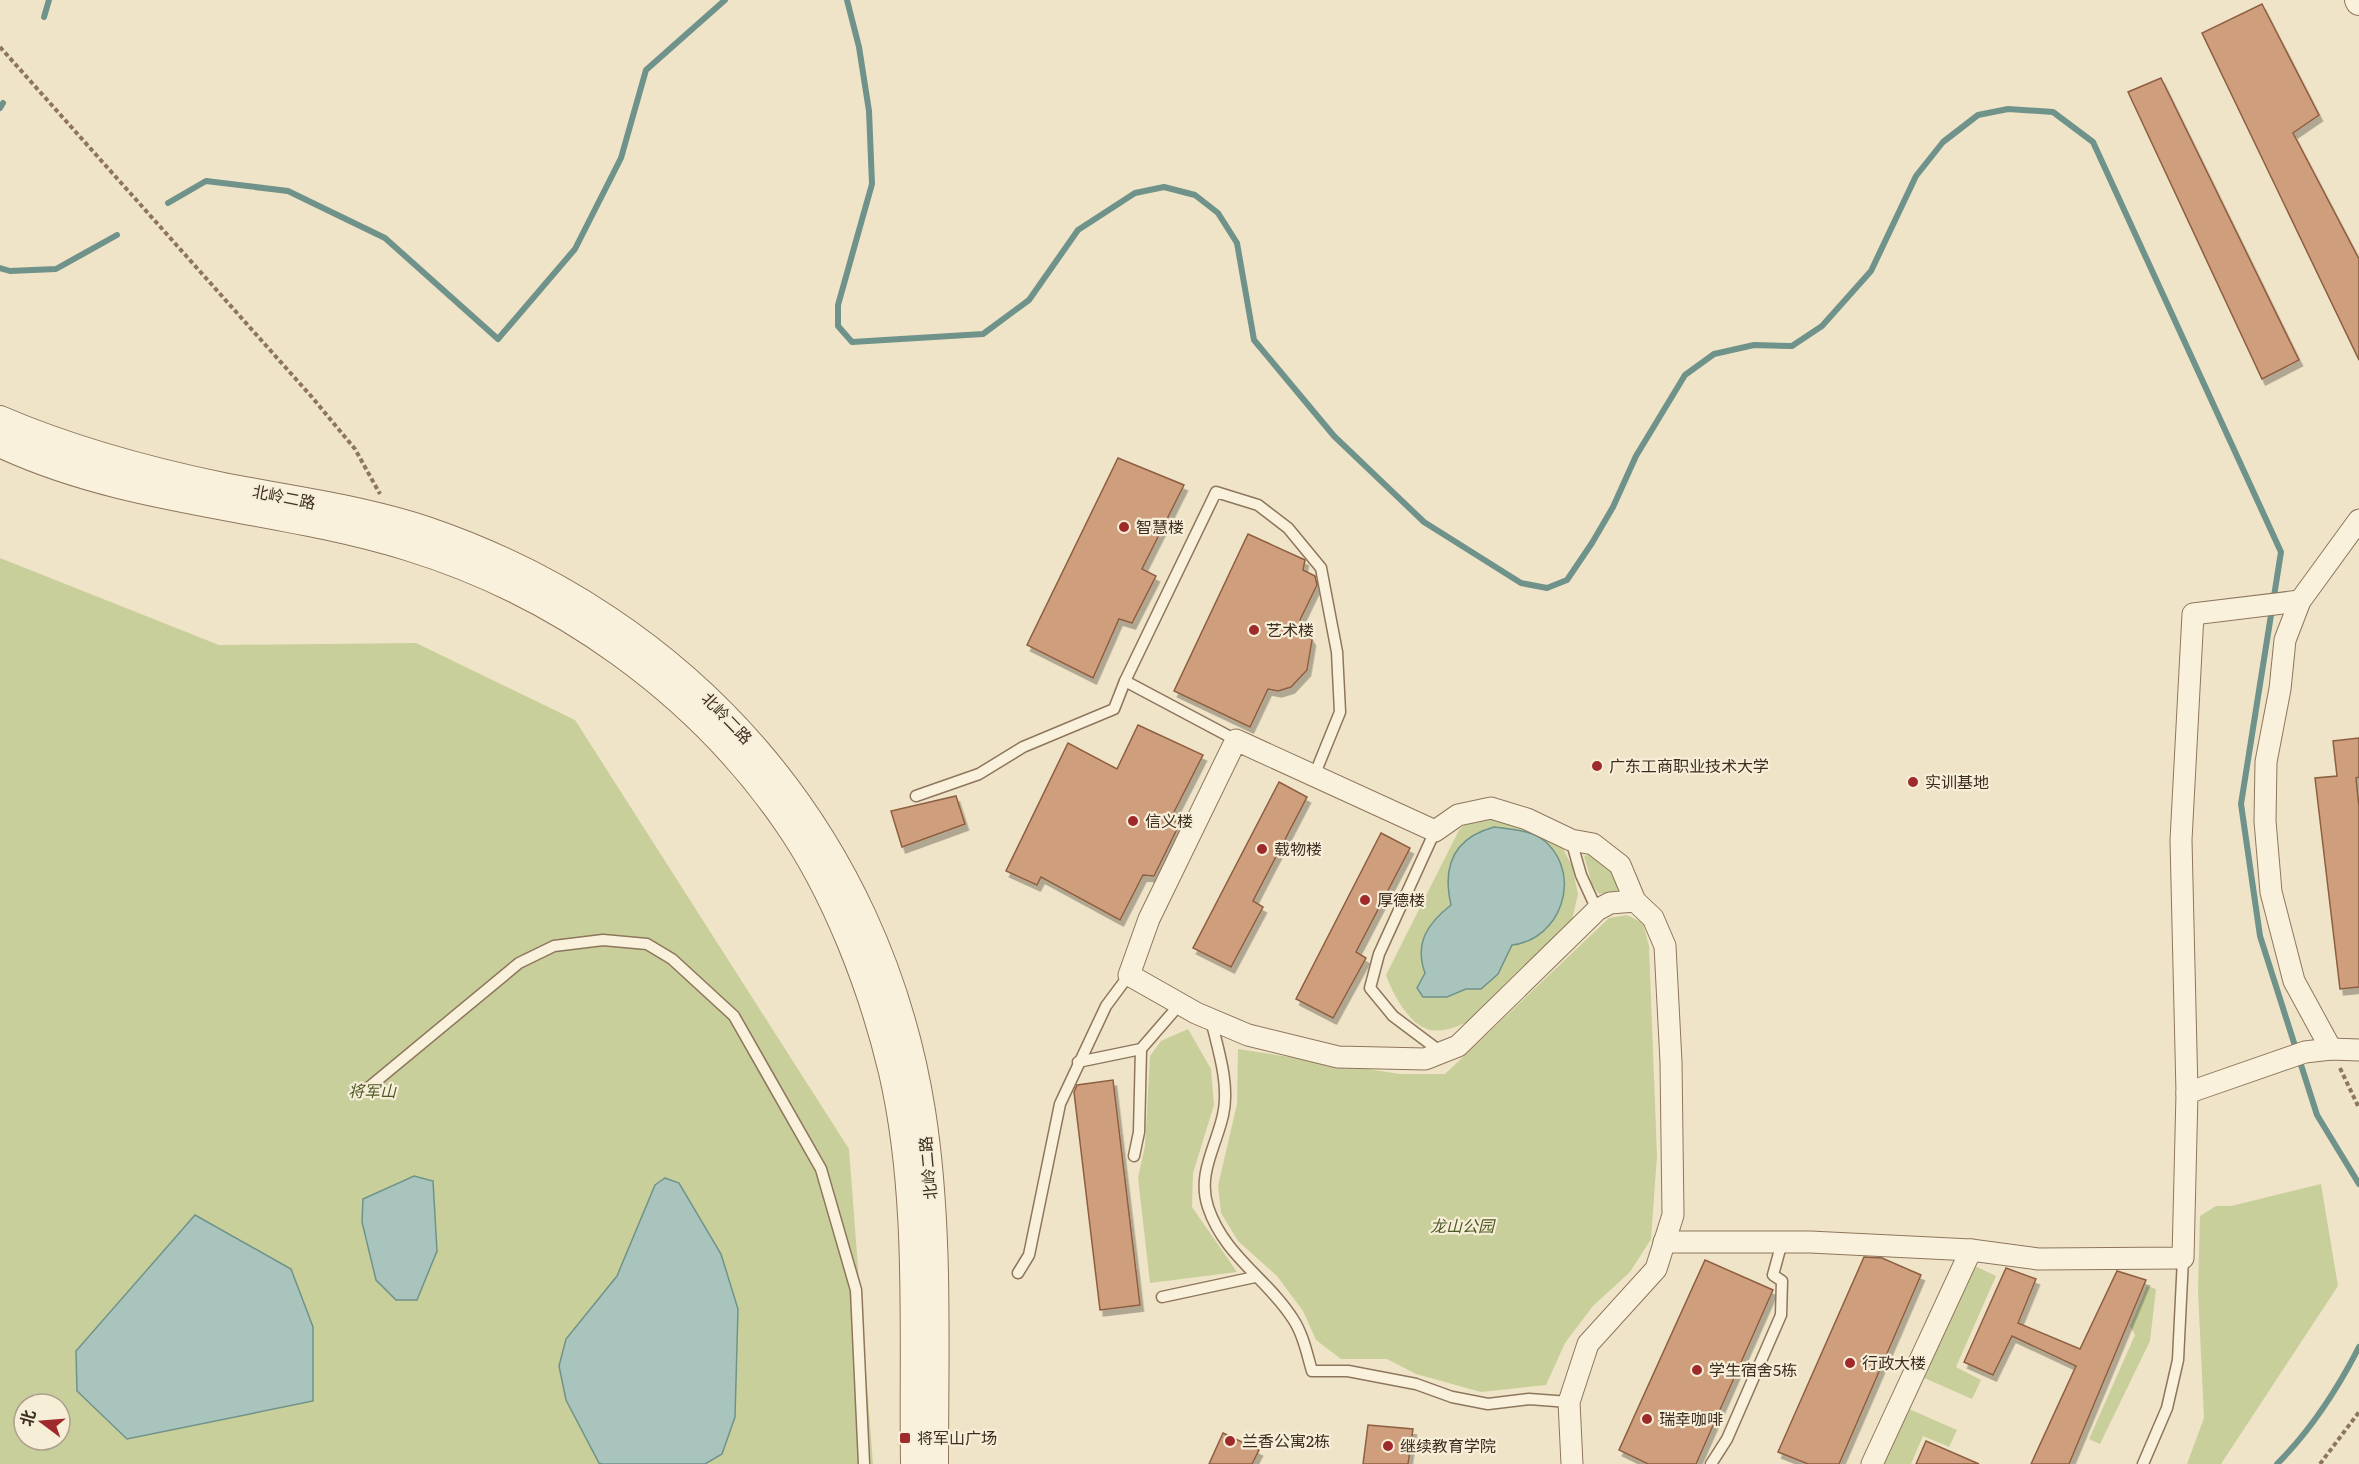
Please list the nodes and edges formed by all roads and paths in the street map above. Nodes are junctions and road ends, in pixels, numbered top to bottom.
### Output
1 (0, 47) edge
2 (0, 419) edge
3 (0, 444) edge
4 (394, 520) junction
5 (2359, 520) edge
6 (2300, 601) junction
7 (1125, 681) junction
8 (1236, 740) junction
9 (1314, 776) junction
10 (916, 796) dead end
11 (1435, 831) junction
12 (1571, 840) junction
13 (1635, 901) junction
14 (1597, 910) junction
15 (1129, 975) junction
16 (1180, 1004) junction
17 (1211, 1020) junction
18 (1141, 1049) junction
19 (2331, 1049) junction
20 (2359, 1050) edge
21 (1442, 1053) junction
22 (1078, 1062) junction
23 (368, 1088) dead end
24 (2187, 1093) junction
25 (2359, 1108) edge
26 (1134, 1156) dead end
27 (1664, 1242) junction
28 (1782, 1242) junction
29 (1971, 1250) junction
30 (2183, 1258) junction
31 (1018, 1273) dead end
32 (1255, 1277) junction
33 (1162, 1297) dead end
34 (1569, 1402) junction
35 (2359, 1412) edge
36 (864, 1464) edge
37 (914, 1464) edge
38 (935, 1464) edge
39 (1572, 1464) edge
40 (1711, 1464) edge
41 (1872, 1464) edge
42 (2143, 1464) edge
43 (2320, 1464) edge

1 - 4 path
2 - 4 street, 北岭二路
3 - 37 street, 北岭二路
4 - 38 street, 北岭二路
5 - 6 street
6 - 19 street
6 - 24 street
7 - 8 lane
7 - 9 lane
7 - 10 lane
8 - 9 street
8 - 15 street
9 - 11 street
11 - 12 street
11 - 21 lane
12 - 13 street
12 - 14 lane
13 - 14 street
13 - 27 street
14 - 21 street
15 - 16 street
15 - 22 lane
16 - 17 street
16 - 18 lane
17 - 21 street
17 - 32 lane
18 - 22 lane
18 - 26 lane
19 - 20 street
19 - 24 street
19 - 25 path
22 - 31 lane
23 - 36 lane
24 - 30 street
27 - 28 street
27 - 34 street
28 - 29 street
28 - 40 lane
29 - 30 street
29 - 41 street
30 - 42 lane
32 - 33 lane
32 - 34 lane
34 - 39 street
35 - 43 path

